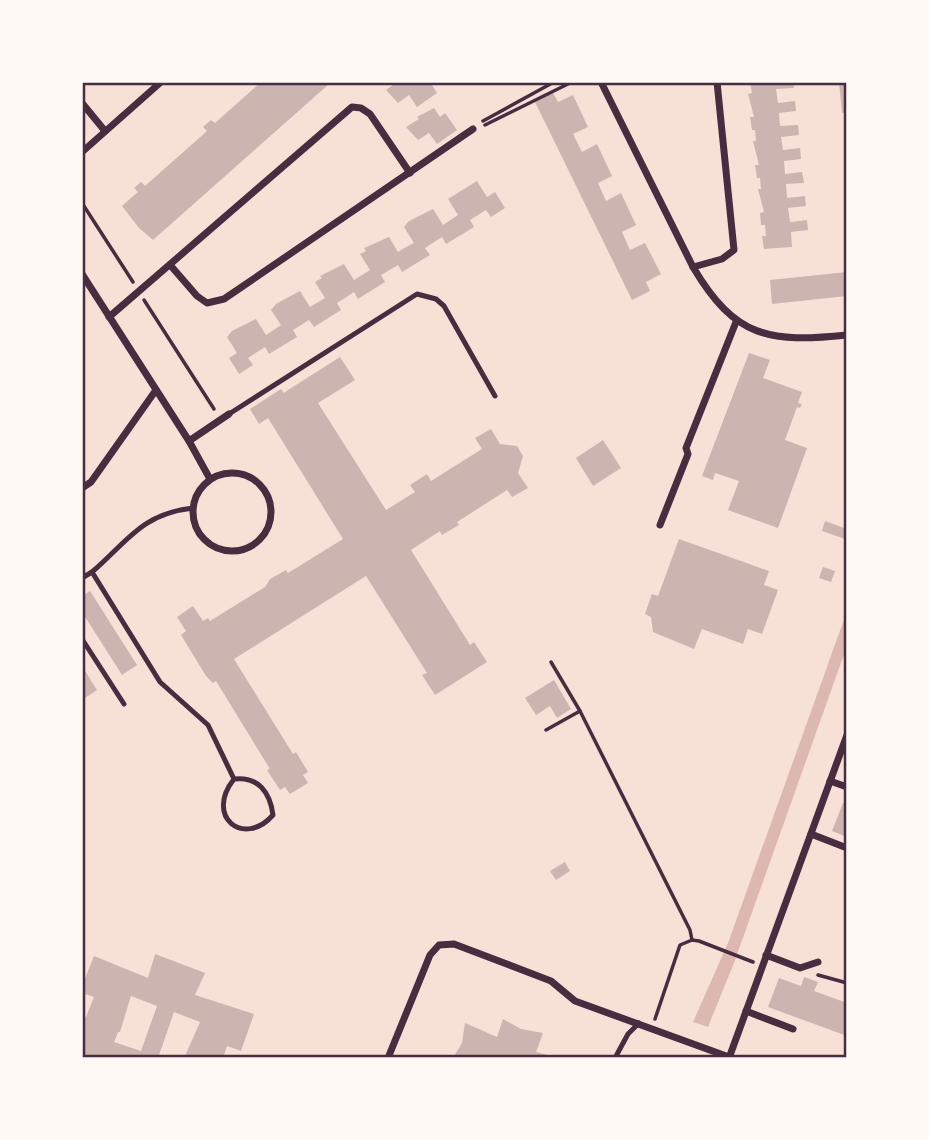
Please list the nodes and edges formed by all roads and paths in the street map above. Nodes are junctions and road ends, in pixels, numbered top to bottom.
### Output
1 (161, 82) edge
2 (554, 82) edge
3 (572, 82) edge
4 (601, 82) edge
5 (717, 82) edge
6 (82, 103) edge
7 (473, 129) junction
8 (105, 131) junction
9 (82, 152) edge
10 (410, 173) junction
11 (82, 203) edge
12 (171, 266) junction
13 (693, 268) junction
14 (82, 274) edge
15 (140, 293) junction
16 (110, 317) junction
17 (736, 322) junction
18 (847, 335) edge
19 (156, 390) junction
20 (495, 396) dead end
21 (229, 414) joint
22 (220, 420) junction
23 (189, 441) junction
24 (210, 479) junction
25 (82, 488) edge
26 (193, 508) junction
27 (660, 525) dead end
28 (92, 572) junction
29 (82, 578) edge
30 (82, 639) edge
31 (551, 662) dead end
32 (124, 704) dead end
33 (580, 710) junction
34 (546, 730) dead end
35 (847, 735) edge
36 (234, 779) junction
37 (830, 781) junction
38 (847, 787) edge
39 (811, 834) junction
40 (847, 848) edge
41 (692, 940) junction
42 (766, 956) junction
43 (745, 959) dead end
44 (818, 962) dead end
45 (800, 968) junction
46 (847, 984) edge
47 (746, 1011) junction
48 (639, 1023) junction
49 (652, 1028) junction
50 (793, 1029) dead end
51 (729, 1057) edge
52 (388, 1058) edge
53 (615, 1058) edge

1 - 8 street
2 - 7 path
3 - 7 path
4 - 13 street
5 - 13 street
6 - 8 street
7 - 10 street
8 - 9 street
10 - 12 street
10 - 12 street
11 - 15 path
12 - 15 street
13 - 17 street
14 - 16 street
15 - 16 street
15 - 22 path
16 - 19 street
17 - 18 street
17 - 27 street
19 - 23 street
19 - 25 street
20 - 21 lane
21 - 22 street
22 - 23 street
23 - 24 street
24 - 26 street
24 - 26 street
26 - 28 lane
28 - 29 lane
28 - 36 lane
30 - 32 lane
31 - 33 path
33 - 34 path
33 - 41 path
35 - 37 street
36 - 36 lane
37 - 38 street
37 - 39 street
39 - 40 street
39 - 42 street
41 - 43 path
41 - 49 path
42 - 45 street
42 - 47 street
44 - 45 street
45 - 46 path
47 - 50 street
47 - 51 street
48 - 49 street
48 - 52 street
48 - 53 lane
49 - 51 street

